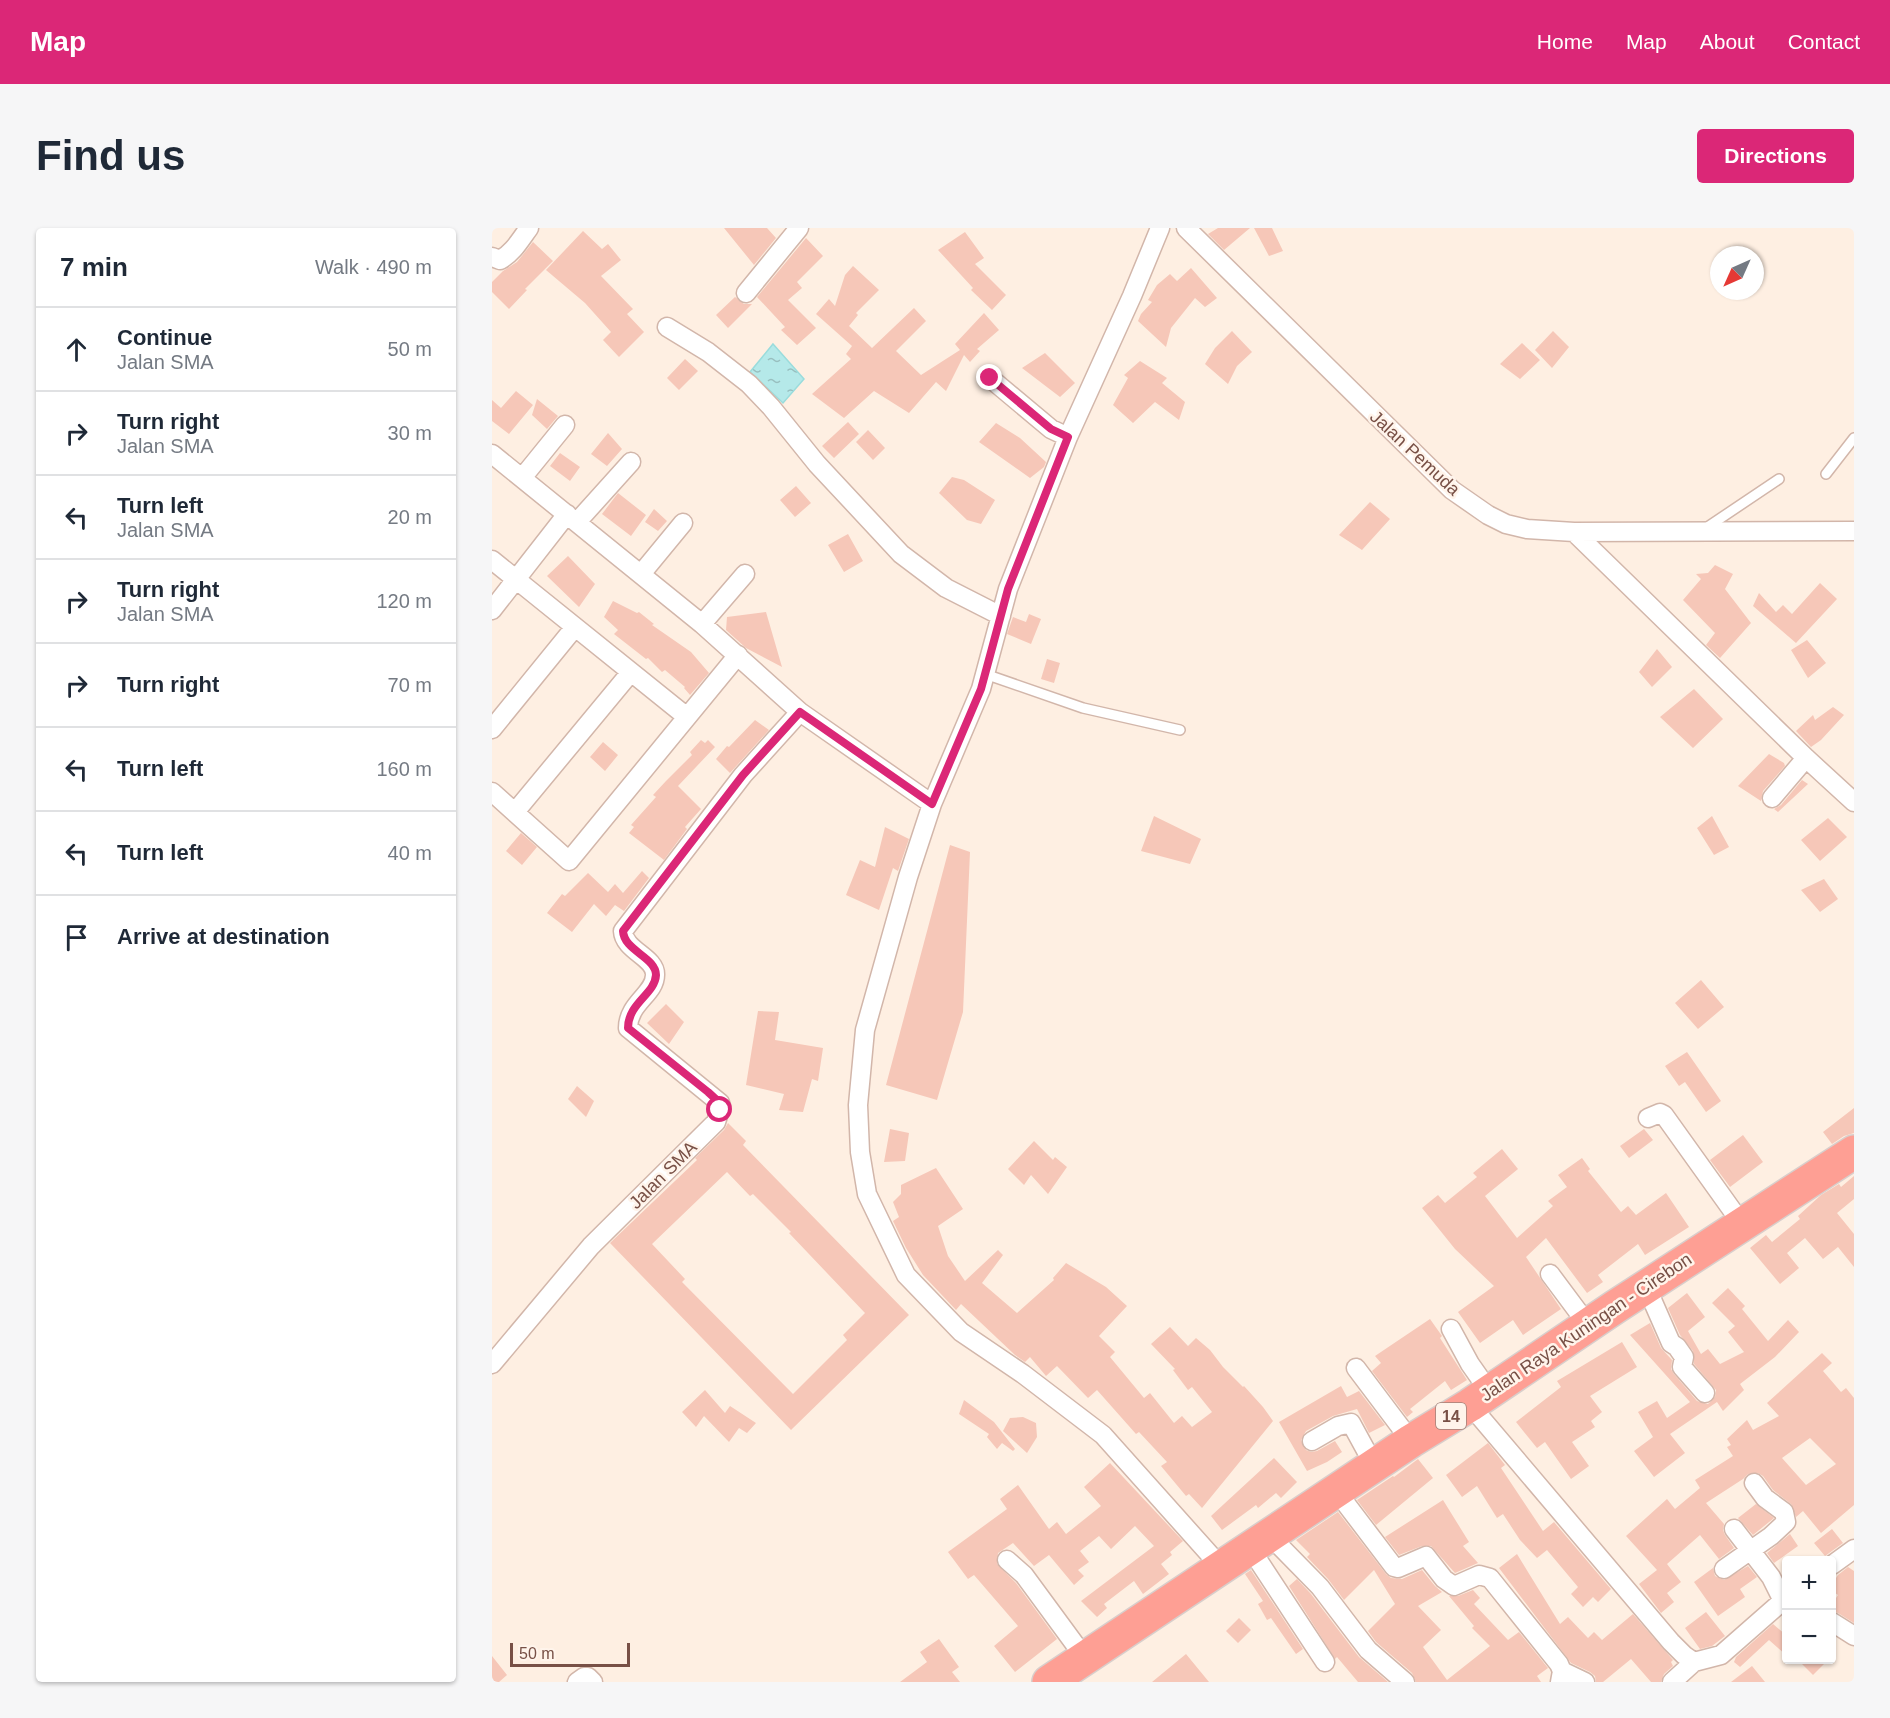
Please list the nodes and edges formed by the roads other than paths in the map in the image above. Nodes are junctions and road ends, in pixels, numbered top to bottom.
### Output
1 (529, 228) edge
2 (799, 228) edge
3 (1160, 228) edge
4 (1186, 228) edge
5 (492, 257) edge
6 (746, 294) dead end
7 (667, 327) dead end
8 (990, 378) dead end
9 (565, 425) dead end
10 (1068, 437) junction
11 (1854, 438) edge
12 (492, 454) edge
13 (631, 462) dead end
14 (1826, 474) dead end
15 (522, 478) junction
16 (1779, 479) dead end
17 (572, 518) junction
18 (683, 523) dead end
19 (1854, 531) edge
20 (1574, 532) junction
21 (1700, 532) junction
22 (492, 560) edge
23 (641, 574) junction
24 (745, 574) dead end
25 (517, 580) junction
26 (492, 610) edge
27 (1001, 615) junction
28 (702, 624) junction
29 (575, 627) junction
30 (738, 655) junction
31 (631, 672) junction
32 (985, 674) junction
33 (800, 712) junction
34 (687, 717) junction
35 (492, 729) edge
36 (1180, 730) dead end
37 (1806, 758) junction
38 (492, 792) edge
39 (1772, 798) dead end
40 (1854, 802) edge
41 (932, 804) junction
42 (515, 812) junction
43 (1648, 1118) dead end
44 (1854, 1152) edge
45 (1742, 1224) junction
46 (1550, 1274) dead end
47 (1646, 1287) junction
48 (1588, 1325) junction
49 (1451, 1329) dead end
50 (492, 1364) edge
51 (1356, 1368) dead end
52 (1705, 1393) dead end
53 (1480, 1398) junction
54 (1312, 1441) dead end
55 (1411, 1441) junction
56 (1375, 1467) junction
57 (1754, 1483) dead end
58 (1337, 1492) junction
59 (1734, 1529) dead end
60 (1260, 1542) junction
61 (1854, 1549) edge
62 (1751, 1550) junction
63 (1007, 1560) dead end
64 (1836, 1562) edge
65 (1221, 1567) junction
66 (1724, 1569) dead end
67 (1782, 1595) edge
68 (1782, 1603) edge
69 (1836, 1625) edge
70 (1854, 1636) edge
71 (1085, 1658) junction
72 (1325, 1662) dead end
73 (1694, 1662) junction
74 (1561, 1676) edge
75 (577, 1682) edge
76 (593, 1682) edge
77 (1049, 1682) edge
78 (1405, 1682) edge
79 (1585, 1682) edge
80 (1672, 1682) edge

1 - 5 street
2 - 6 street
3 - 10 street
4 - 20 street, Jalan Pemuda
7 - 27 street
8 - 10 street
9 - 15 street
10 - 27 street
11 - 14 lane
12 - 15 street
13 - 17 street
15 - 17 street
16 - 21 lane
17 - 23 street
17 - 25 street
18 - 23 street
19 - 21 street, Jalan Pemuda
20 - 21 street, Jalan Pemuda
20 - 37 street
22 - 25 street
23 - 28 street
24 - 28 street
25 - 26 street
25 - 29 street
27 - 32 street
28 - 30 street
29 - 31 street
29 - 35 street
30 - 33 street
30 - 34 street
31 - 34 street
31 - 42 street
32 - 36 lane
32 - 41 street
33 - 41 street
33 - 50 street, Jalan SMA
34 - 42 street
37 - 39 street
37 - 40 street
38 - 42 street
41 - 65 street
43 - 45 street
44 - 45 highway, Jalan Raya Kuningan - Cirebon / 14
45 - 47 highway, Jalan Raya Kuningan - Cirebon / 14
46 - 48 street
47 - 48 highway, Jalan Raya Kuningan - Cirebon / 14
47 - 52 street
48 - 53 highway, Jalan Raya Kuningan - Cirebon / 14
49 - 53 street
51 - 55 street
53 - 55 highway, Jalan Raya Kuningan - Cirebon / 14
53 - 73 street
54 - 56 street
55 - 56 highway, Jalan Raya Kuningan - Cirebon / 14
56 - 58 highway, Jalan Raya Kuningan - Cirebon / 14
57 - 62 street
58 - 60 highway, Jalan Raya Kuningan - Cirebon / 14
58 - 74 street
59 - 62 street
60 - 65 highway, Jalan Raya Kuningan - Cirebon / 14
60 - 72 street
60 - 78 street
61 - 64 street
62 - 66 street
62 - 67 street
63 - 71 street
65 - 71 highway, Jalan Raya Kuningan - Cirebon / 14
68 - 73 street
69 - 70 street
71 - 77 highway, Jalan Raya Kuningan - Cirebon / 14
73 - 80 street
74 - 79 street
75 - 76 street

